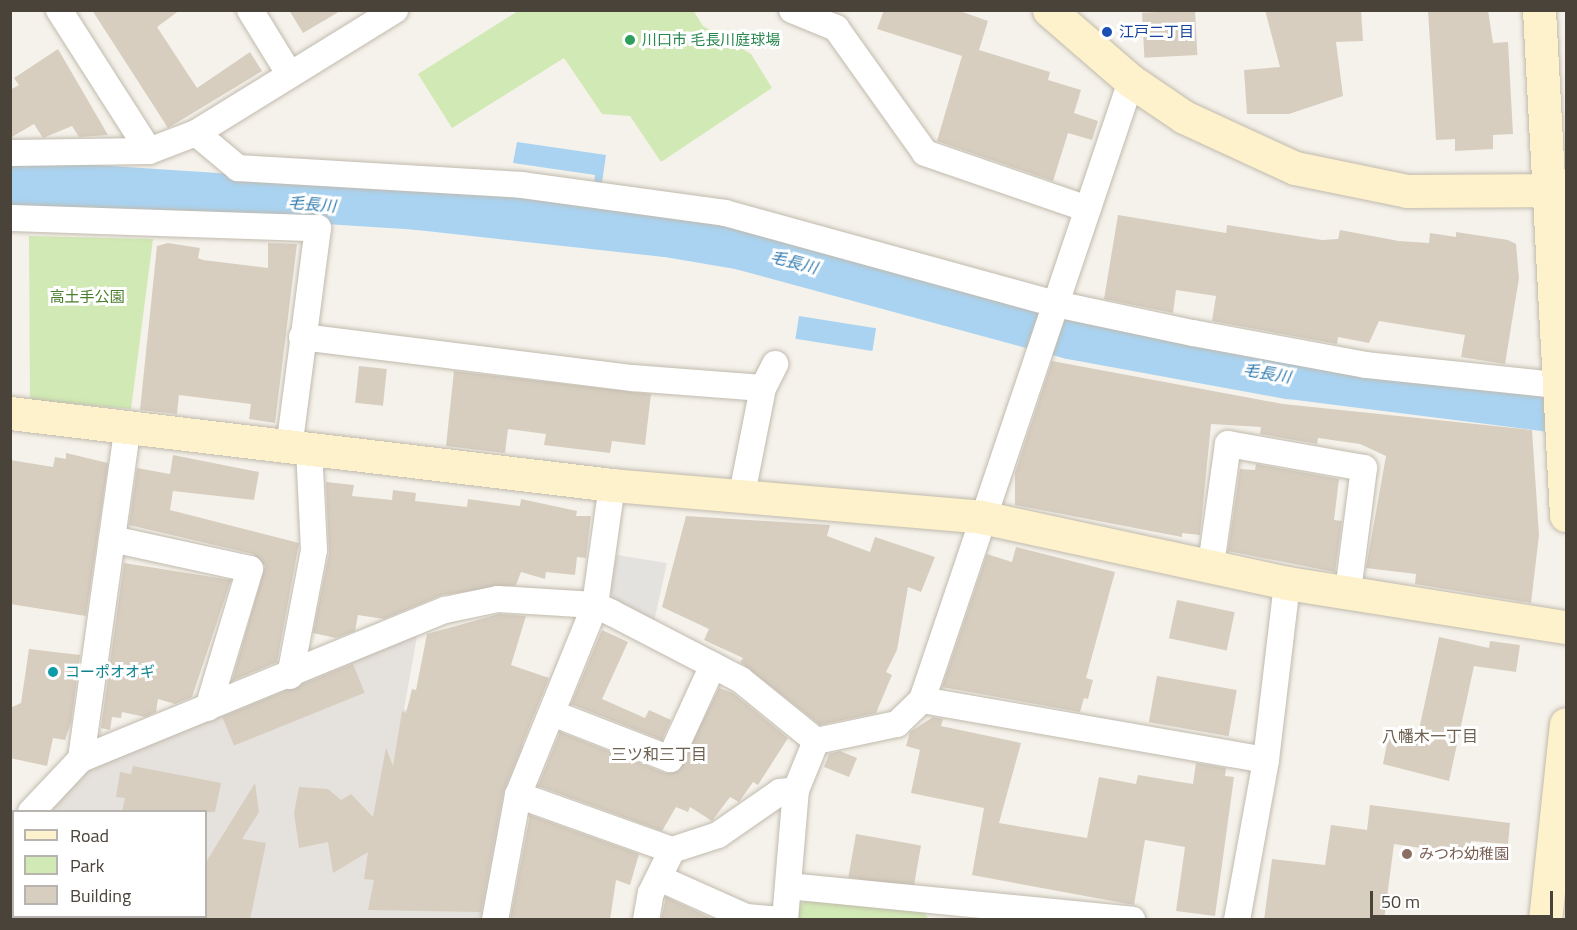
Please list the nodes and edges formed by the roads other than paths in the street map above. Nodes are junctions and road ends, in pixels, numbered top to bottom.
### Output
1 (59, 10) edge
2 (250, 10) edge
3 (394, 10) edge
4 (792, 10) edge
5 (1049, 10) edge
6 (1539, 10) edge
7 (290, 75) junction
8 (1131, 81) junction
9 (196, 133) junction
10 (149, 151) junction
11 (10, 153) edge
12 (1557, 191) edge
13 (1088, 209) junction
14 (10, 218) edge
15 (1056, 304) junction
16 (302, 337) junction
17 (775, 364) dead end
18 (1563, 386) edge
19 (763, 387) junction
20 (10, 413) edge
21 (128, 426) junction
22 (1564, 442) edge
23 (299, 448) junction
24 (612, 485) junction
25 (742, 494) junction
26 (1566, 516) edge
27 (982, 517) junction
28 (112, 539) junction
29 (1211, 565) junction
30 (1287, 582) junction
31 (1348, 592) junction
32 (595, 605) junction
33 (1566, 627) edge
34 (713, 664) junction
35 (290, 676) junction
36 (922, 700) junction
37 (208, 708) junction
38 (552, 713) junction
39 (1566, 724) edge
40 (816, 741) junction
41 (81, 759) junction
42 (1266, 760) junction
43 (796, 790) junction
44 (518, 795) junction
45 (33, 810) edge
46 (672, 850) junction
47 (659, 879) junction
48 (788, 886) junction
49 (939, 911) edge
50 (495, 920) edge
51 (646, 920) edge
52 (778, 920) edge
53 (785, 920) edge
54 (1132, 920) edge
55 (1237, 920) edge
56 (1545, 920) edge

1 - 10 street
2 - 7 street
3 - 7 street
4 - 13 street
5 - 8 street
6 - 12 street
7 - 9 street
8 - 12 street
8 - 13 street
9 - 10 street
9 - 15 street
10 - 11 street
12 - 18 street
13 - 15 street
14 - 16 street
15 - 18 street
15 - 27 street
16 - 19 street
16 - 23 street
17 - 19 street
18 - 22 street
19 - 25 street
20 - 21 street
21 - 23 street
21 - 28 street
22 - 26 street
23 - 24 street
23 - 35 street
24 - 25 street
24 - 32 street
25 - 27 street
27 - 29 street
27 - 36 street
28 - 37 street
28 - 41 street
29 - 30 street
29 - 31 street
30 - 31 street
30 - 42 street
31 - 33 street
32 - 34 street
32 - 35 street
32 - 38 street
34 - 38 street
34 - 40 street
35 - 37 street
36 - 40 street
36 - 42 street
37 - 41 street
38 - 44 street
39 - 56 street
40 - 43 street
41 - 45 street
42 - 55 street
43 - 46 street
43 - 48 street
44 - 46 street
44 - 50 street
46 - 47 street
47 - 51 street
47 - 52 street
48 - 49 street
48 - 53 street
49 - 54 street

